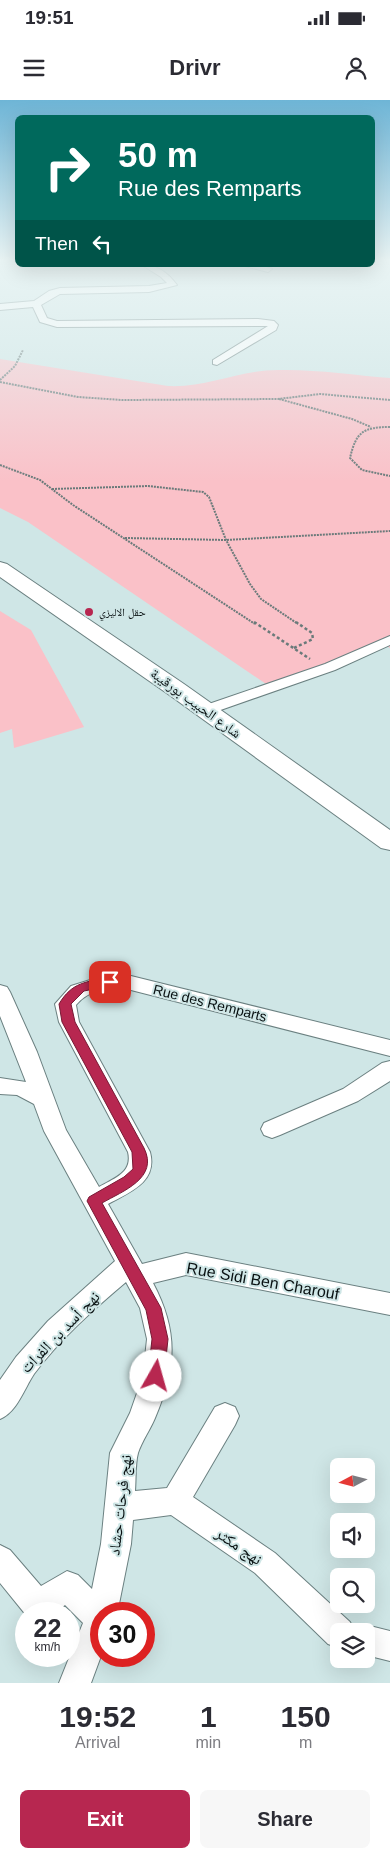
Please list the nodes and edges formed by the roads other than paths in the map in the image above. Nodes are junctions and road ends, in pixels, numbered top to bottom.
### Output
1 (264, 334) edge
2 (217, 362) dead end
3 (0, 554) edge
4 (0, 568) edge
5 (390, 640) edge
6 (215, 706) junction
7 (390, 821) edge
8 (390, 842) edge
9 (0, 992) edge
10 (390, 1048) edge
11 (390, 1069) edge
12 (0, 1086) edge
13 (42, 1099) junction
14 (272, 1129) dead end
15 (94, 1201) junction
16 (132, 1271) junction
17 (390, 1304) edge
18 (0, 1406) edge
19 (225, 1416) dead end
20 (175, 1501) junction
21 (120, 1507) junction
22 (0, 1560) edge
23 (104, 1602) edge
24 (90, 1607) edge
25 (330, 1624) edge
26 (375, 1642) edge
27 (90, 1645) edge
28 (390, 1646) edge
29 (75, 1683) edge

1 - 2 street
3 - 6 main road, شارع الحبيب بورقيبة
4 - 6 main road, شارع الحبيب بورقيبة
5 - 6 street
6 - 7 main road, شارع الحبيب بورقيبة
6 - 8 main road, شارع الحبيب بورقيبة
9 - 13 street, نهج فرحات حشاد
10 - 15 street, Rue des Remparts
11 - 14 street
12 - 13 street
13 - 15 street, نهج فرحات حشاد
15 - 16 street, نهج فرحات حشاد
16 - 17 street, Rue Sidi Ben Charouf
16 - 18 street, نهج أسد بن الفرات
16 - 21 street, نهج فرحات حشاد
19 - 20 street
20 - 21 street
20 - 25 street, نهج مكثر
21 - 23 street, نهج فرحات حشاد
22 - 24 street
26 - 28 street
27 - 29 street, نهج فرحات حشاد

